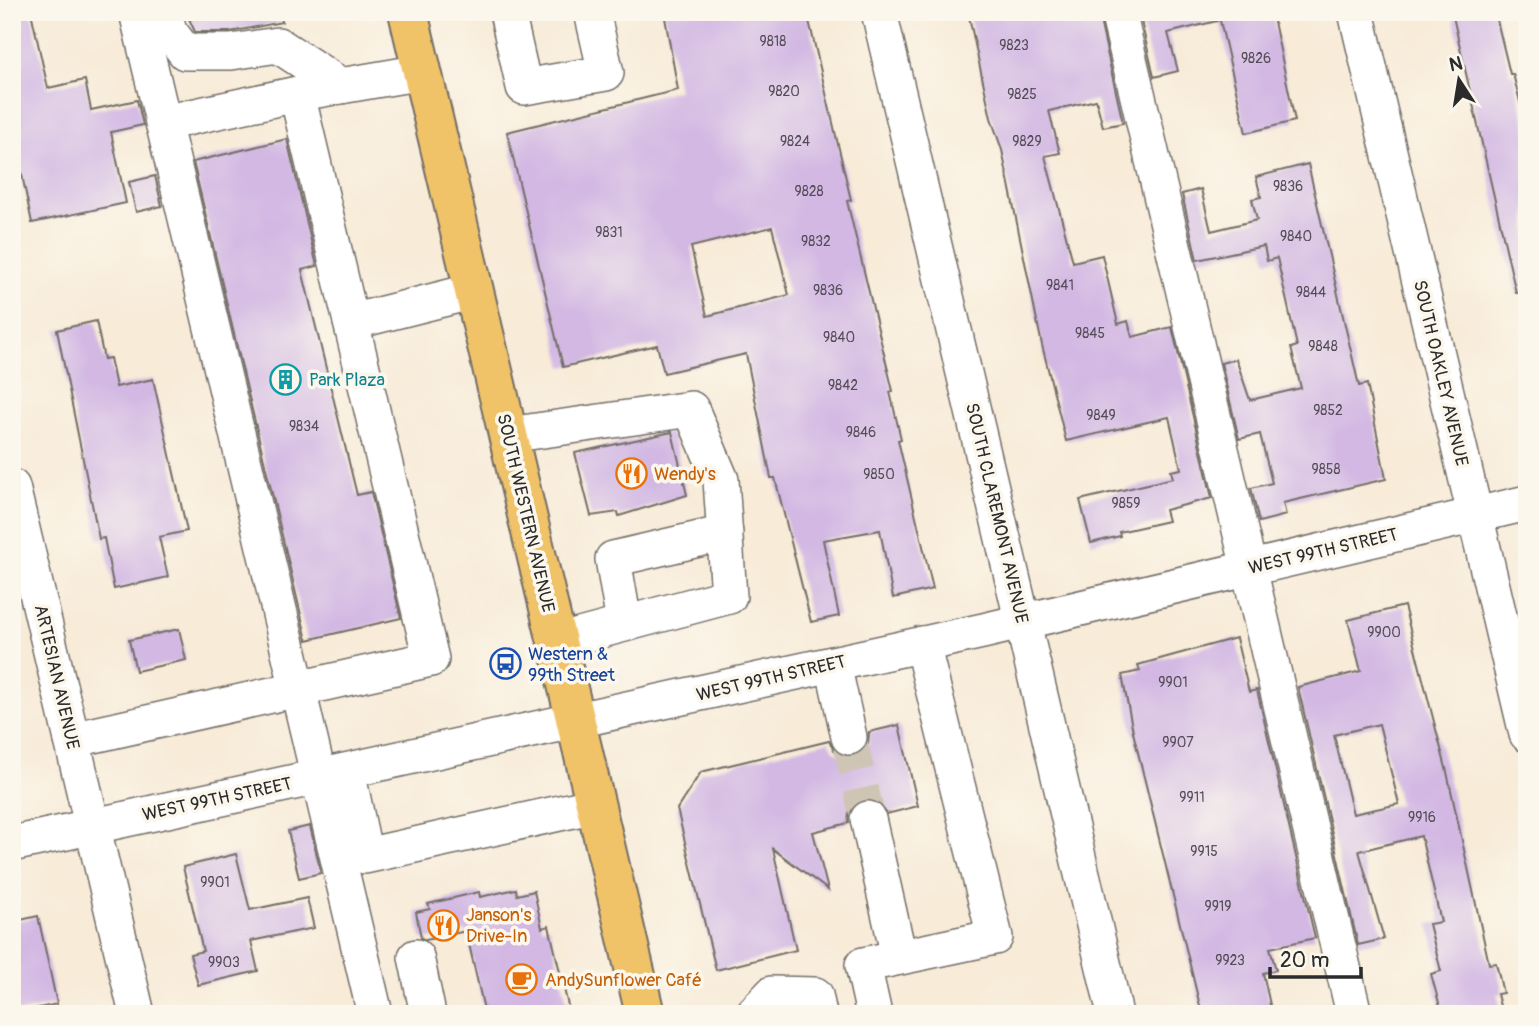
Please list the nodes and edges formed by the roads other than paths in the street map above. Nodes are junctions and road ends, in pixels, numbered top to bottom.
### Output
1 (137, 12) edge
2 (164, 12) edge
3 (408, 12) edge
4 (507, 12) edge
5 (593, 12) edge
6 (879, 12) edge
7 (1118, 12) edge
8 (1356, 12) edge
9 (422, 72) junction
10 (341, 86) junction
11 (297, 94) junction
12 (163, 122) junction
13 (474, 291) junction
14 (351, 321) junction
15 (508, 435) junction
16 (12, 487) edge
17 (1527, 503) edge
18 (1475, 515) junction
19 (725, 533) junction
20 (1249, 568) junction
21 (1023, 622) junction
22 (624, 623) junction
23 (557, 642) junction
24 (922, 644) junction
25 (833, 664) junction
26 (298, 690) junction
27 (576, 721) junction
28 (1527, 734) edge
29 (849, 737) tunnel mouth
30 (72, 740) junction
31 (332, 774) junction
32 (596, 805) junction
33 (868, 818) tunnel mouth
34 (92, 826) junction
35 (12, 844) edge
36 (416, 957) dead end
37 (899, 957) junction
38 (137, 1014) edge
39 (375, 1014) edge
40 (428, 1014) edge
41 (645, 1014) edge
42 (753, 1014) edge
43 (818, 1014) edge
44 (874, 1014) edge
45 (1115, 1014) edge
46 (1354, 1014) edge

1 - 12 street
2 - 10 street
3 - 9 main road, SOUTH WESTERN AVENUE
4 - 5 street
6 - 21 street, SOUTH CLAREMONT AVENUE
7 - 20 street
8 - 18 street, SOUTH OAKLEY AVENUE
9 - 10 street
9 - 13 main road, SOUTH WESTERN AVENUE
10 - 11 street
11 - 12 street
11 - 14 street
12 - 26 street
13 - 14 street
13 - 15 main road, SOUTH WESTERN AVENUE
14 - 26 street
15 - 19 street
15 - 23 main road, SOUTH WESTERN AVENUE
16 - 30 street, ARTESIAN AVENUE
17 - 18 street, WEST 99TH STREET
18 - 20 street, WEST 99TH STREET
18 - 28 street, SOUTH OAKLEY AVENUE
19 - 22 street
19 - 22 street
20 - 21 street, WEST 99TH STREET
20 - 46 street
21 - 24 street, WEST 99TH STREET
21 - 45 street, SOUTH CLAREMONT AVENUE
22 - 23 street
23 - 27 main road, SOUTH WESTERN AVENUE
24 - 25 street, WEST 99TH STREET
24 - 37 street
25 - 27 street, WEST 99TH STREET
25 - 29 street
26 - 30 street
26 - 31 street
27 - 31 street, WEST 99TH STREET
27 - 32 main road, SOUTH WESTERN AVENUE
30 - 34 street, ARTESIAN AVENUE
31 - 32 street
31 - 34 street, WEST 99TH STREET
31 - 39 street
32 - 41 main road, SOUTH WESTERN AVENUE
33 - 37 street
34 - 35 street, WEST 99TH STREET
34 - 38 street, ARTESIAN AVENUE
36 - 40 street
37 - 44 street
42 - 43 street

